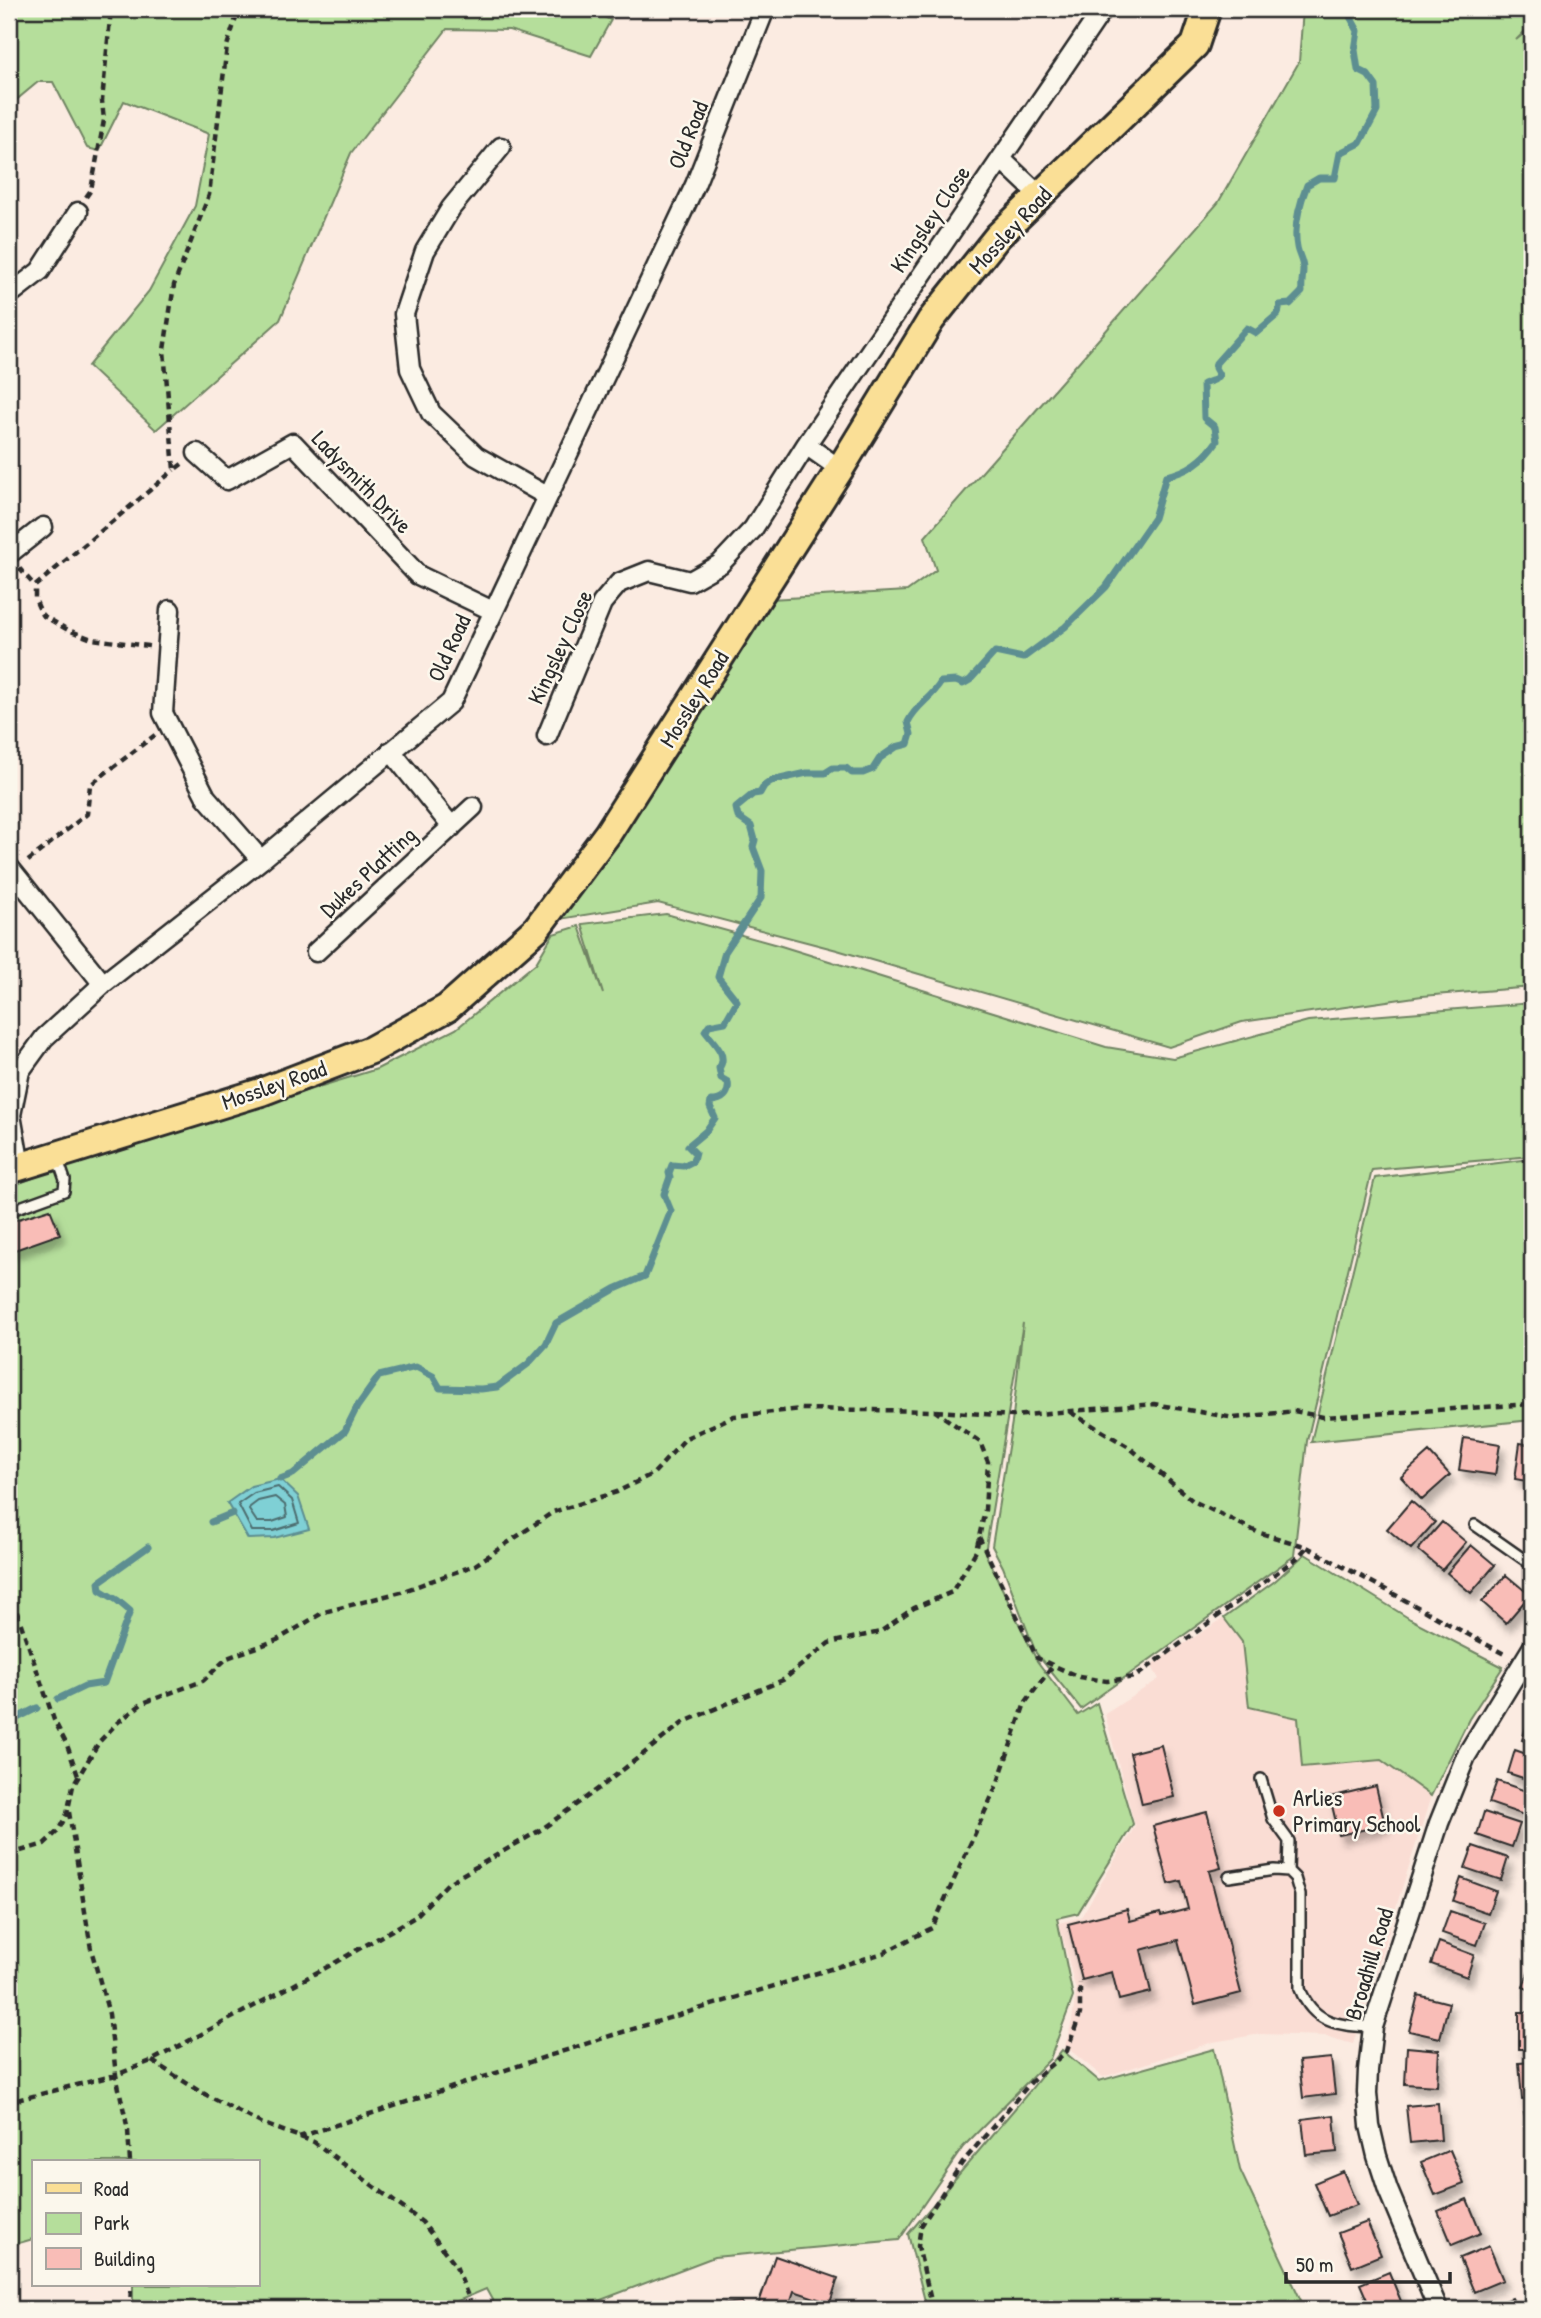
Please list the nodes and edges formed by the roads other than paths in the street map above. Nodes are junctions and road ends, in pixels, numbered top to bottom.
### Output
1 (765, 9) edge
2 (1103, 9) edge
3 (1207, 9) edge
4 (501, 147) dead end
5 (1001, 159) junction
6 (1040, 196) junction
7 (78, 212) road end
8 (9, 295) edge
9 (806, 446) junction
10 (197, 453) road end
11 (839, 469) junction
12 (547, 496) junction
13 (43, 527) dead end
14 (9, 554) edge
15 (170, 610) dead end
16 (494, 611) junction
17 (547, 736) dead end
18 (391, 751) junction
19 (472, 807) dead end
20 (452, 827) junction
21 (261, 860) junction
22 (11, 869) edge
23 (316, 952) dead end
24 (103, 984) junction
25 (56, 1155) junction
26 (14, 1168) edge
27 (9, 1211) edge
28 (1475, 1525) dead end
29 (1532, 1565) edge
30 (1532, 1647) edge
31 (1261, 1779) dead end
32 (1288, 1871) junction
33 (1229, 1877) dead end
34 (1373, 2027) junction
35 (1438, 2309) edge

1 - 12 street, Old Road
2 - 5 street, Kingsley Close
3 - 6 main road, Mossley Road
4 - 12 street
5 - 6 street, Kingsley Close
5 - 9 street, Kingsley Close
6 - 11 main road, Mossley Road
7 - 8 street
9 - 11 street
9 - 17 street, Kingsley Close
10 - 16 street, Ladysmith Drive
11 - 25 main road, Mossley Road
12 - 16 street, Old Road
13 - 14 street
15 - 21 street
16 - 18 street, Old Road
18 - 20 street, Dukes Platting
18 - 21 street, Old Road
19 - 20 street, Dukes Platting
20 - 23 street, Dukes Platting
21 - 24 street, Old Road
22 - 24 street
24 - 26 street, Old Road
25 - 26 main road, Mossley Road
25 - 27 lane
28 - 29 lane
30 - 34 street, Broadhill Road
31 - 32 lane
32 - 33 lane
32 - 34 lane
34 - 35 street, Broadhill Road

